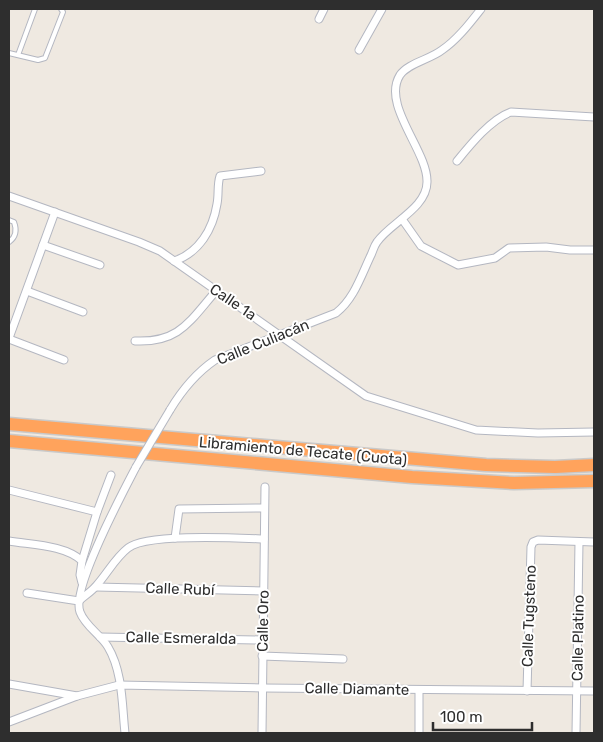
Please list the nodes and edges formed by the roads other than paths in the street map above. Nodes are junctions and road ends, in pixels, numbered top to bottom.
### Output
1 (35, 9) edge
2 (61, 9) edge
3 (324, 9) edge
4 (382, 9) edge
5 (481, 9) edge
6 (319, 19) dead end
7 (359, 50) dead end
8 (9, 53) edge
9 (18, 55) junction
10 (594, 117) edge
11 (457, 161) dead end
12 (261, 172) dead end
13 (9, 196) edge
14 (55, 212) junction
15 (402, 219) junction
16 (9, 220) edge
17 (9, 242) edge
18 (42, 245) junction
19 (594, 250) edge
20 (174, 261) junction
21 (100, 265) dead end
22 (27, 291) junction
23 (216, 291) junction
24 (84, 312) dead end
25 (281, 335) junction
26 (9, 338) edge
27 (135, 342) dead end
28 (64, 360) dead end
29 (9, 424) edge
30 (594, 432) edge
31 (9, 441) edge
32 (594, 465) edge
33 (111, 475) dead end
34 (594, 481) edge
35 (265, 486) dead end
36 (9, 490) edge
37 (264, 508) junction
38 (97, 512) junction
39 (175, 538) junction
40 (264, 538) junction
41 (9, 542) edge
42 (579, 542) junction
43 (594, 542) edge
44 (82, 560) junction
45 (82, 584) junction
46 (96, 587) junction
47 (264, 591) junction
48 (27, 594) dead end
49 (78, 601) junction
50 (100, 637) junction
51 (262, 640) junction
52 (262, 656) junction
53 (343, 659) dead end
54 (9, 684) edge
55 (119, 685) junction
56 (263, 688) junction
57 (419, 690) junction
58 (527, 691) junction
59 (576, 691) junction
60 (594, 691) edge
61 (77, 696) junction
62 (9, 722) edge
63 (125, 733) edge
64 (262, 733) edge
65 (419, 733) edge
66 (576, 733) edge

1 - 9 lane
2 - 9 lane
3 - 6 street
4 - 7 street
5 - 15 street, Calle Culiacán
8 - 9 lane
10 - 11 street
12 - 20 street
13 - 14 street, Calle 1a
14 - 18 street
14 - 20 street, Calle 1a
15 - 19 street
15 - 25 street, Calle Culiacán
16 - 17 lane
18 - 21 street
18 - 22 street
20 - 23 street, Calle 1a
22 - 24 street
22 - 26 street
23 - 25 street, Calle 1a
23 - 27 street
25 - 30 street, Calle 1a
25 - 45 street, Calle Culiacán, bridge
26 - 28 street
29 - 32 highway, Libramiento de Tecate (Cuota)
31 - 34 highway, Libramiento de Tecate (Cuota)
33 - 38 street
35 - 37 street, Calle Oro
36 - 38 street
37 - 39 street
37 - 40 street, Calle Oro
38 - 44 street
39 - 40 street
39 - 46 street
40 - 47 street, Calle Oro
41 - 44 street
42 - 43 street
42 - 58 street, Calle Tugsteno
42 - 59 street, Calle Platino
44 - 45 street
45 - 49 street, Calle Culiacán
46 - 47 street, Calle Rubí
46 - 49 street
47 - 51 street, Calle Oro
48 - 49 street
49 - 50 street
50 - 51 street, Calle Esmeralda
50 - 55 street
51 - 52 street, Calle Oro
52 - 53 street
52 - 56 street, Calle Oro
54 - 61 street
55 - 56 street, Calle Diamante
55 - 61 street, Calle Diamante
55 - 63 street
56 - 57 street, Calle Diamante
56 - 64 street, Calle Oro
57 - 58 street, Calle Diamante
57 - 65 street
58 - 59 street, Calle Diamante
59 - 60 street, Calle Diamante
59 - 66 street, Calle Platino
61 - 62 street, Calle Diamante

